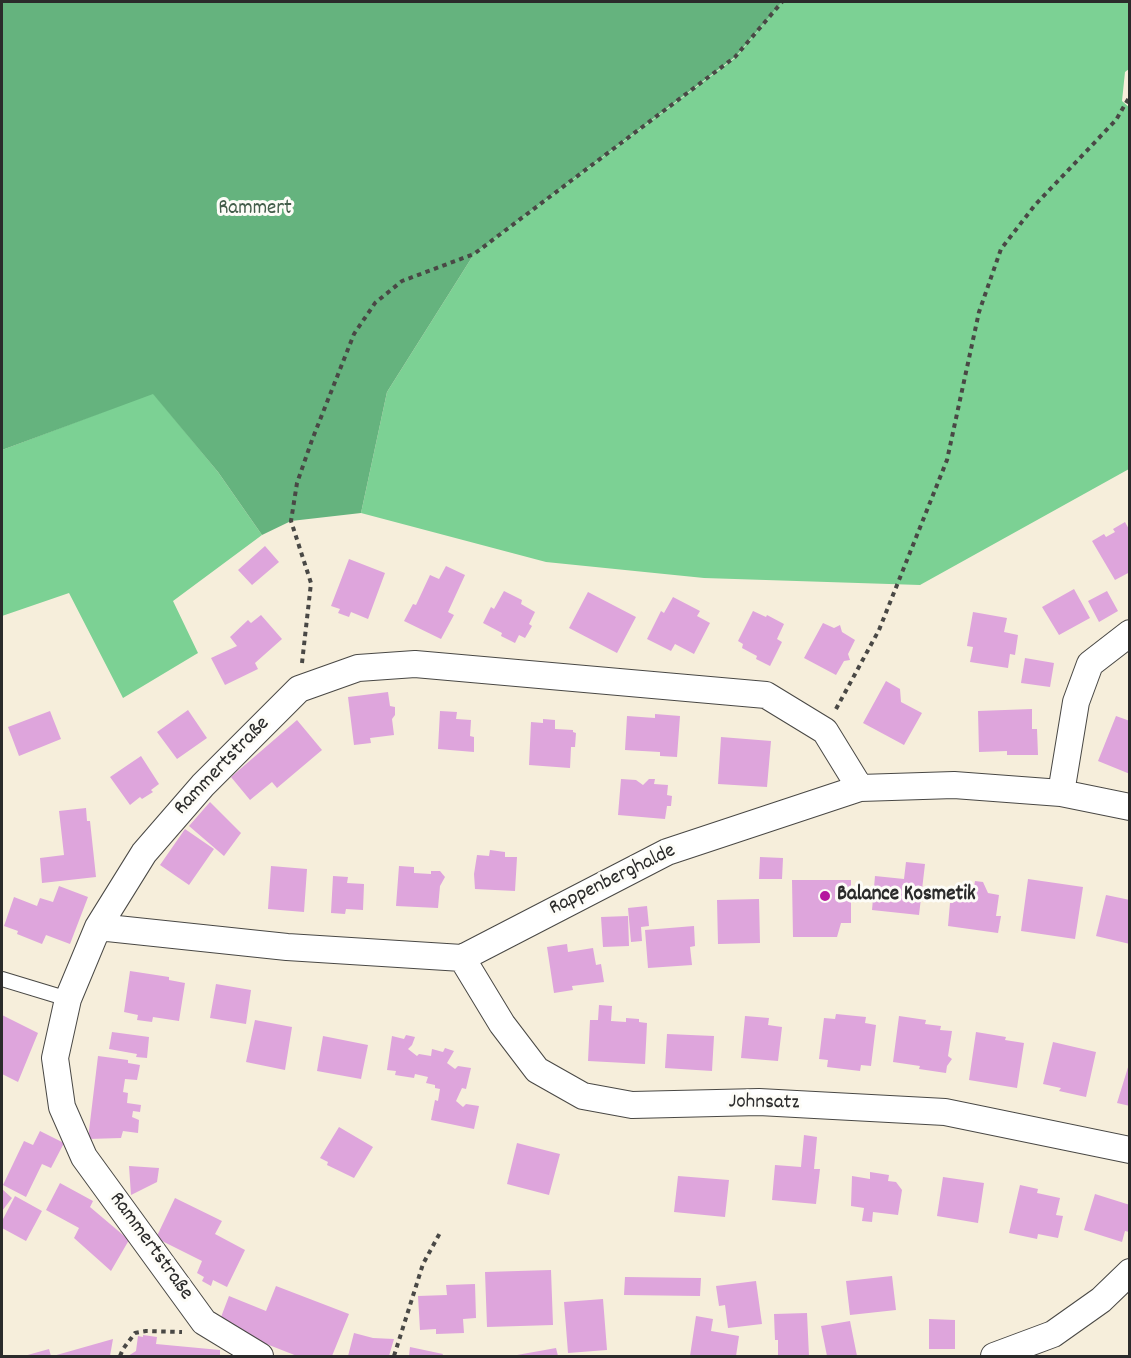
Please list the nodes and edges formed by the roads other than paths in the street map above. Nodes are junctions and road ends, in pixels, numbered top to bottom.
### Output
1 (1130, 633) edge
2 (860, 788) junction
3 (1061, 793) junction
4 (1130, 807) edge
5 (98, 927) junction
6 (462, 958) junction
7 (2, 979) edge
8 (68, 999) junction
9 (1130, 1150) edge
10 (1130, 1272) edge
11 (260, 1356) edge
12 (994, 1356) edge

1 - 3 street
2 - 3 street, Rappenberghalde
2 - 5 street, Rammertstraße
2 - 6 street, Rappenberghalde
3 - 4 street, Rappenberghalde
5 - 6 street
5 - 8 street, Rammertstraße
6 - 9 street, Johnsatz
7 - 8 lane
8 - 11 street, Rammertstraße
10 - 12 street

